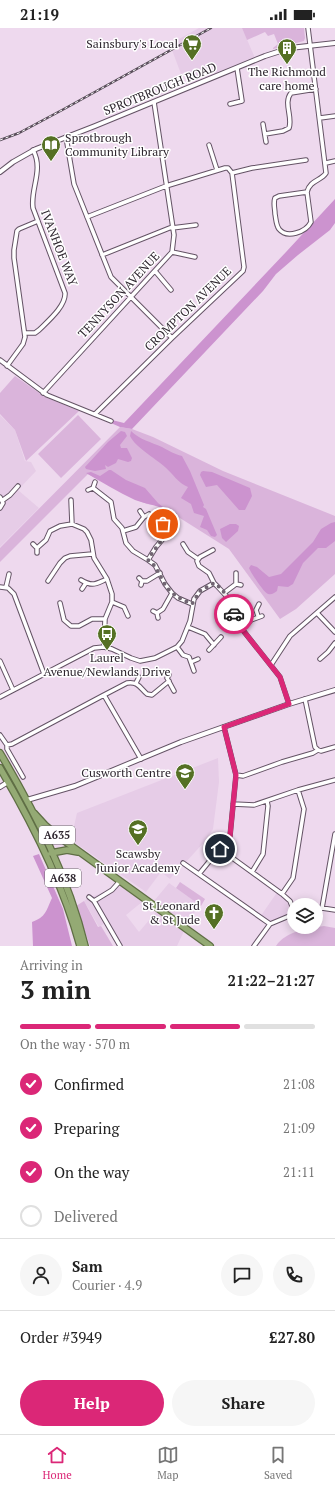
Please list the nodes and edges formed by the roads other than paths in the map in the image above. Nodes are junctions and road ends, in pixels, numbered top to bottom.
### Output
1 (308, 28) edge
2 (335, 43) edge
3 (310, 45) junction
4 (237, 68) junction
5 (316, 89) junction
6 (154, 102) junction
7 (230, 104) dead end
8 (335, 116) edge
9 (320, 118) junction
10 (263, 124) dead end
11 (265, 134) junction
12 (66, 137) junction
13 (266, 142) dead end
14 (209, 145) dead end
15 (33, 150) junction
16 (306, 160) dead end
17 (335, 161) edge
18 (326, 163) junction
19 (217, 170) junction
20 (0, 172) edge
21 (232, 173) junction
22 (166, 186) junction
23 (308, 192) junction
24 (87, 217) junction
25 (38, 220) junction
26 (196, 224) dead end
27 (172, 227) junction
28 (172, 252) junction
29 (102, 255) junction
30 (195, 257) dead end
31 (155, 271) junction
32 (171, 290) dead end
33 (131, 297) junction
34 (25, 333) junction
35 (172, 338) junction
36 (0, 360) edge
37 (7, 366) junction
38 (43, 393) junction
39 (95, 414) junction
40 (111, 421) dead end
41 (94, 482) dead end
42 (18, 486) dead end
43 (93, 488) junction
44 (88, 490) dead end
45 (1, 498) edge
46 (70, 500) dead end
47 (71, 507) junction
48 (77, 507) dead end
49 (0, 508) edge
50 (140, 512) dead end
51 (148, 514) dead end
52 (174, 515) dead end
53 (144, 517) junction
54 (160, 520) dead end
55 (72, 524) junction
56 (123, 531) junction
57 (167, 531) junction
58 (173, 534) dead end
59 (33, 544) dead end
60 (184, 544) dead end
61 (37, 548) junction
62 (213, 550) dead end
63 (37, 553) dead end
64 (92, 554) junction
65 (198, 559) junction
66 (148, 560) junction
67 (46, 573) dead end
68 (160, 573) junction
69 (236, 573) dead end
70 (9, 574) dead end
71 (50, 577) junction
72 (107, 579) junction
73 (81, 580) dead end
74 (48, 581) dead end
75 (141, 581) dead end
76 (86, 583) junction
77 (214, 583) junction
78 (236, 584) junction
79 (241, 585) dead end
80 (0, 587) edge
81 (7, 587) junction
82 (82, 589) dead end
83 (172, 593) junction
84 (224, 593) junction
85 (335, 597) edge
86 (112, 602) junction
87 (60, 603) dead end
88 (192, 604) junction
89 (259, 604) dead end
90 (132, 607) dead end
91 (126, 610) junction
92 (317, 613) junction
93 (128, 616) dead end
94 (158, 618) dead end
95 (105, 619) junction
96 (71, 626) junction
97 (188, 627) junction
98 (242, 629) junction
99 (69, 631) dead end
100 (335, 632) edge
101 (221, 637) dead end
102 (335, 643) edge
103 (214, 645) junction
104 (104, 647) junction
105 (177, 647) junction
106 (209, 650) dead end
107 (198, 659) dead end
108 (319, 659) dead end
109 (0, 661) edge
110 (191, 662) junction
111 (271, 665) junction
112 (194, 671) dead end
113 (44, 674) junction
114 (169, 675) dead end
115 (139, 677) dead end
116 (169, 681) junction
117 (136, 683) junction
118 (13, 690) junction
119 (335, 690) edge
120 (174, 691) dead end
121 (104, 695) junction
122 (0, 697) edge
123 (305, 699) junction
124 (289, 704) junction
125 (224, 727) junction
126 (0, 735) edge
127 (7, 745) junction
128 (335, 747) edge
129 (318, 750) junction
130 (0, 753) edge
131 (141, 759) junction
132 (0, 768) edge
133 (236, 775) junction
134 (23, 777) dead end
135 (15, 778) junction
136 (335, 780) edge
137 (8, 782) junction
138 (0, 787) edge
139 (298, 790) junction
140 (27, 800) junction
141 (266, 801) junction
142 (21, 804) junction
143 (233, 804) junction
144 (34, 813) junction
145 (335, 837) edge
146 (220, 849) junction
147 (54, 852) junction
148 (46, 854) junction
149 (83, 855) junction
150 (182, 863) dead end
151 (252, 872) junction
152 (199, 874) junction
153 (120, 881) junction
154 (282, 894) junction
155 (89, 897) dead end
156 (287, 898) edge
157 (94, 901) junction
158 (323, 903) edge
159 (323, 908) edge
160 (335, 910) edge
161 (287, 916) edge
162 (270, 924) junction
163 (80, 946) edge
164 (85, 946) edge
165 (120, 946) edge
166 (210, 946) edge
167 (254, 946) edge

1 - 3 street
2 - 3 street, SPROTBROUGH ROAD
3 - 4 street, SPROTBROUGH ROAD
3 - 5 street
4 - 6 street, SPROTBROUGH ROAD
4 - 7 street
5 - 9 street
5 - 11 street
6 - 12 street, SPROTBROUGH ROAD
6 - 22 street, TENNYSON AVENUE
8 - 9 street
9 - 18 street
10 - 11 street
11 - 13 street
12 - 15 street, SPROTBROUGH ROAD
12 - 24 street
14 - 19 street
15 - 20 street, SPROTBROUGH ROAD
15 - 25 street, IVANHOE WAY
16 - 21 street
17 - 18 street
18 - 23 street
19 - 21 street
19 - 22 street
21 - 35 street, CROMPTON AVENUE
22 - 24 street
22 - 27 street, TENNYSON AVENUE
23 - 23 street
24 - 29 street
25 - 34 street
25 - 34 street, IVANHOE WAY
26 - 27 street
27 - 28 street, TENNYSON AVENUE
27 - 29 street
28 - 30 street
28 - 31 street, TENNYSON AVENUE
29 - 33 street
31 - 32 street
31 - 33 street, TENNYSON AVENUE
33 - 35 street
33 - 38 street, TENNYSON AVENUE
34 - 37 street
35 - 39 street, CROMPTON AVENUE
36 - 37 street
37 - 38 street
38 - 39 street
39 - 40 street
41 - 43 street
42 - 45 street
43 - 44 street
43 - 56 street
45 - 49 street
46 - 47 street
47 - 48 street
47 - 55 street
50 - 53 street
51 - 53 street
52 - 57 street
53 - 56 street
54 - 57 street
55 - 61 street
55 - 64 street
56 - 66 street
57 - 58 street
57 - 66 street
59 - 61 street
60 - 65 street
61 - 63 street
62 - 65 street
64 - 71 street
64 - 72 street
65 - 77 street
66 - 68 street
67 - 71 street
68 - 75 street
68 - 83 street
69 - 78 street
70 - 81 street
71 - 74 street
72 - 76 street
72 - 86 street
73 - 76 street
76 - 82 street
77 - 84 street
77 - 88 street
78 - 79 street
78 - 84 street
80 - 81 street
81 - 113 street
83 - 88 street
83 - 94 street
84 - 98 street
85 - 92 street
86 - 91 street
86 - 95 street
87 - 96 street
88 - 97 street
89 - 98 street
90 - 91 street
91 - 93 street
92 - 100 street
92 - 111 street
95 - 96 street
95 - 104 street
96 - 99 street
97 - 103 street
97 - 105 street
98 - 111 street
101 - 103 street
102 - 108 street
103 - 106 street
104 - 105 street
104 - 113 street
105 - 110 street
107 - 110 street
109 - 118 street
110 - 112 street
111 - 124 street
113 - 118 street
114 - 116 street
115 - 117 street
116 - 117 street
116 - 120 street
117 - 121 street
118 - 122 street
119 - 123 street
121 - 127 street
121 - 131 street
123 - 124 street
123 - 129 street
124 - 125 street
125 - 131 street
125 - 133 street
126 - 127 street
127 - 134 street
128 - 129 street
129 - 133 street
130 - 135 highway, A638
131 - 140 street
132 - 137 highway, A638
133 - 143 street
135 - 137 highway
135 - 140 highway, A638
136 - 139 street
137 - 138 street
137 - 142 highway, A638
139 - 141 street
139 - 154 street
140 - 142 street
140 - 144 highway, A638
141 - 143 street
141 - 151 street
142 - 148 highway, A638
143 - 146 street
144 - 147 highway, A638
144 - 149 highway, A635
145 - 158 street
146 - 151 street
146 - 152 street
147 - 148 highway, A635
147 - 149 highway, A635
147 - 164 highway, A638
148 - 163 highway, A638
149 - 153 highway, A635
150 - 152 street
151 - 154 street
152 - 162 street
153 - 157 street
153 - 166 highway, A635
154 - 156 street
155 - 157 street
157 - 165 street
159 - 160 street
161 - 162 street
162 - 167 street

